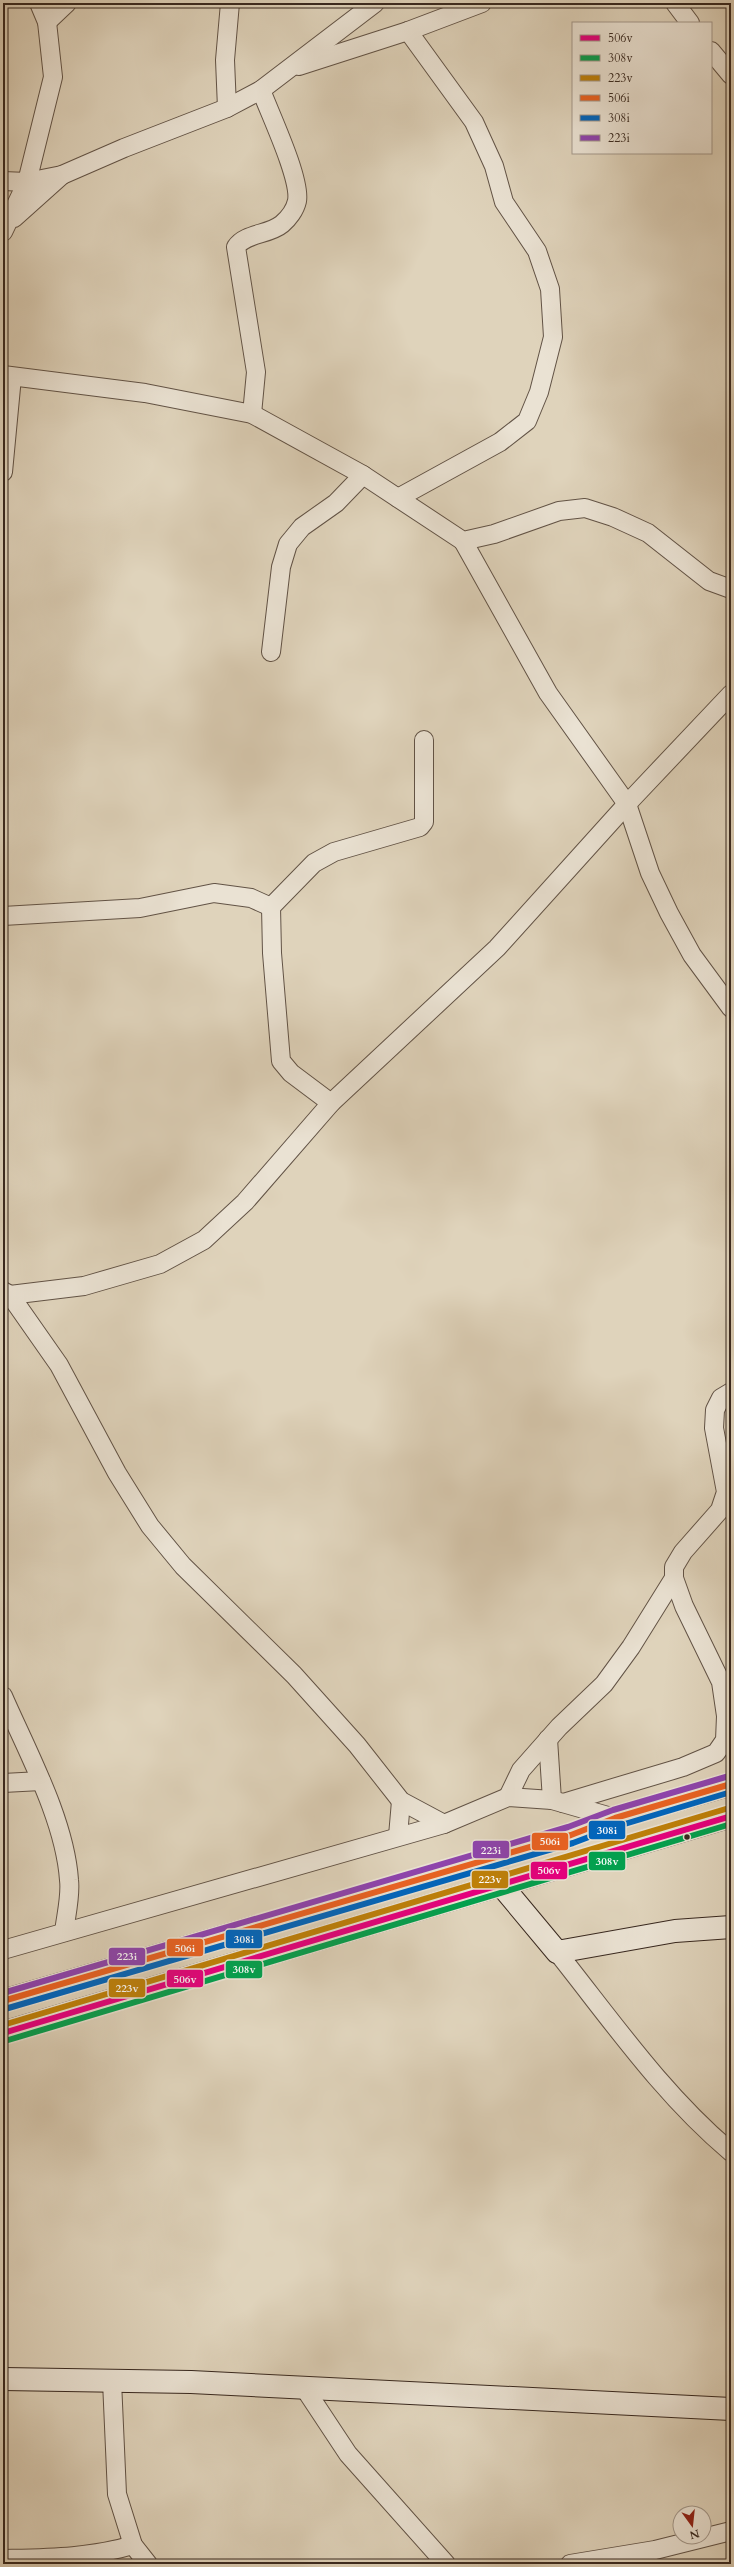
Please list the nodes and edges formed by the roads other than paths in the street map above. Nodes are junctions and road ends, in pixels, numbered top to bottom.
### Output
1 (39, 3) edge
2 (67, 3) edge
3 (230, 3) edge
4 (374, 3) edge
5 (482, 3) edge
6 (675, 3) edge
7 (47, 22) junction
8 (689, 22) edge
9 (408, 31) junction
10 (712, 52) edge
11 (284, 72) junction
12 (731, 75) edge
13 (261, 90) junction
14 (227, 108) junction
15 (62, 175) junction
16 (3, 181) edge
17 (27, 182) junction
18 (7, 227) edge
19 (8, 376) edge
20 (252, 414) junction
21 (3, 472) edge
22 (363, 475) junction
23 (398, 498) junction
24 (463, 541) junction
25 (731, 589) edge
26 (271, 652) dead end
27 (731, 694) edge
28 (424, 740) dead end
29 (627, 804) junction
30 (271, 907) junction
31 (3, 916) edge
32 (731, 1008) edge
33 (331, 1103) junction
34 (5, 1295) edge
35 (731, 1392) edge
36 (674, 1578) junction
37 (3, 1696) edge
38 (548, 1739) junction
39 (41, 1781) junction
40 (3, 1783) edge
41 (731, 1784) edge
42 (508, 1797) junction
43 (401, 1801) junction
44 (558, 1802) junction
45 (731, 1816) edge
46 (616, 1818) junction
47 (444, 1824) junction
48 (398, 1836) junction
49 (502, 1886) junction
50 (731, 1927) edge
51 (64, 1932) junction
52 (3, 1950) edge
53 (557, 1952) junction
54 (3, 2001) edge
55 (3, 2033) edge
56 (731, 2152) edge
57 (3, 2379) edge
58 (112, 2381) junction
59 (303, 2386) junction
60 (731, 2408) edge
61 (731, 2531) edge
62 (132, 2545) junction
63 (3, 2559) edge
64 (148, 2564) edge
65 (446, 2564) edge
66 (570, 2564) edge

1 - 7 street
2 - 7 street
3 - 14 street
4 - 11 street
5 - 9 street
6 - 8 street
7 - 17 street
9 - 11 street
9 - 23 street
10 - 12 street
11 - 13 street
13 - 14 street
13 - 20 street
14 - 15 street
15 - 17 street
15 - 18 street
16 - 17 street
17 - 18 street
19 - 20 street
19 - 21 street
20 - 22 street
22 - 23 street
22 - 26 street
23 - 24 street
24 - 25 street
24 - 29 street
27 - 29 street
28 - 30 street
29 - 32 street
29 - 33 street
30 - 31 street
30 - 33 street
33 - 34 street
34 - 43 street
35 - 36 street
36 - 38 street
36 - 44 street
37 - 39 street
38 - 42 street
38 - 44 street
39 - 40 street
39 - 51 street
41 - 46 main road
42 - 44 street
42 - 47 street
43 - 47 street
43 - 48 street
44 - 46 street
45 - 49 main road
46 - 54 main road
47 - 48 street
48 - 51 street
49 - 53 street
49 - 55 main road
50 - 53 street
51 - 52 street
53 - 56 street
57 - 58 street
58 - 59 street
58 - 62 street
59 - 60 street
59 - 65 street
61 - 66 street
62 - 63 street
62 - 64 street

